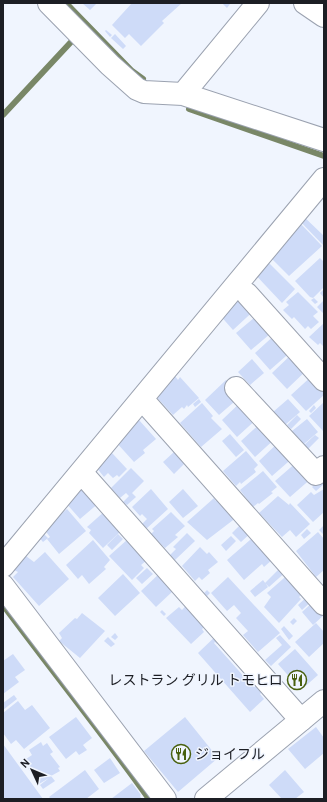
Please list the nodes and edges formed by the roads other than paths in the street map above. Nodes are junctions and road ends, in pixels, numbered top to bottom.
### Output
1 (49, 3) edge
2 (258, 3) edge
3 (305, 3) edge
4 (324, 16) edge
5 (183, 94) junction
6 (324, 140) edge
7 (324, 179) edge
8 (247, 294) dead end
9 (324, 380) edge
10 (236, 388) dead end
11 (142, 398) junction
12 (324, 467) edge
13 (81, 472) junction
14 (3, 566) edge
15 (3, 586) edge
16 (324, 604) edge
17 (324, 701) edge
18 (302, 720) junction
19 (165, 799) edge
20 (206, 799) edge

1 - 5 street
2 - 5 street
3 - 4 street
5 - 6 street
7 - 11 street
8 - 9 street
10 - 12 street
11 - 13 street
11 - 16 street
13 - 14 street
13 - 18 street
15 - 19 street
17 - 18 street
18 - 20 street

